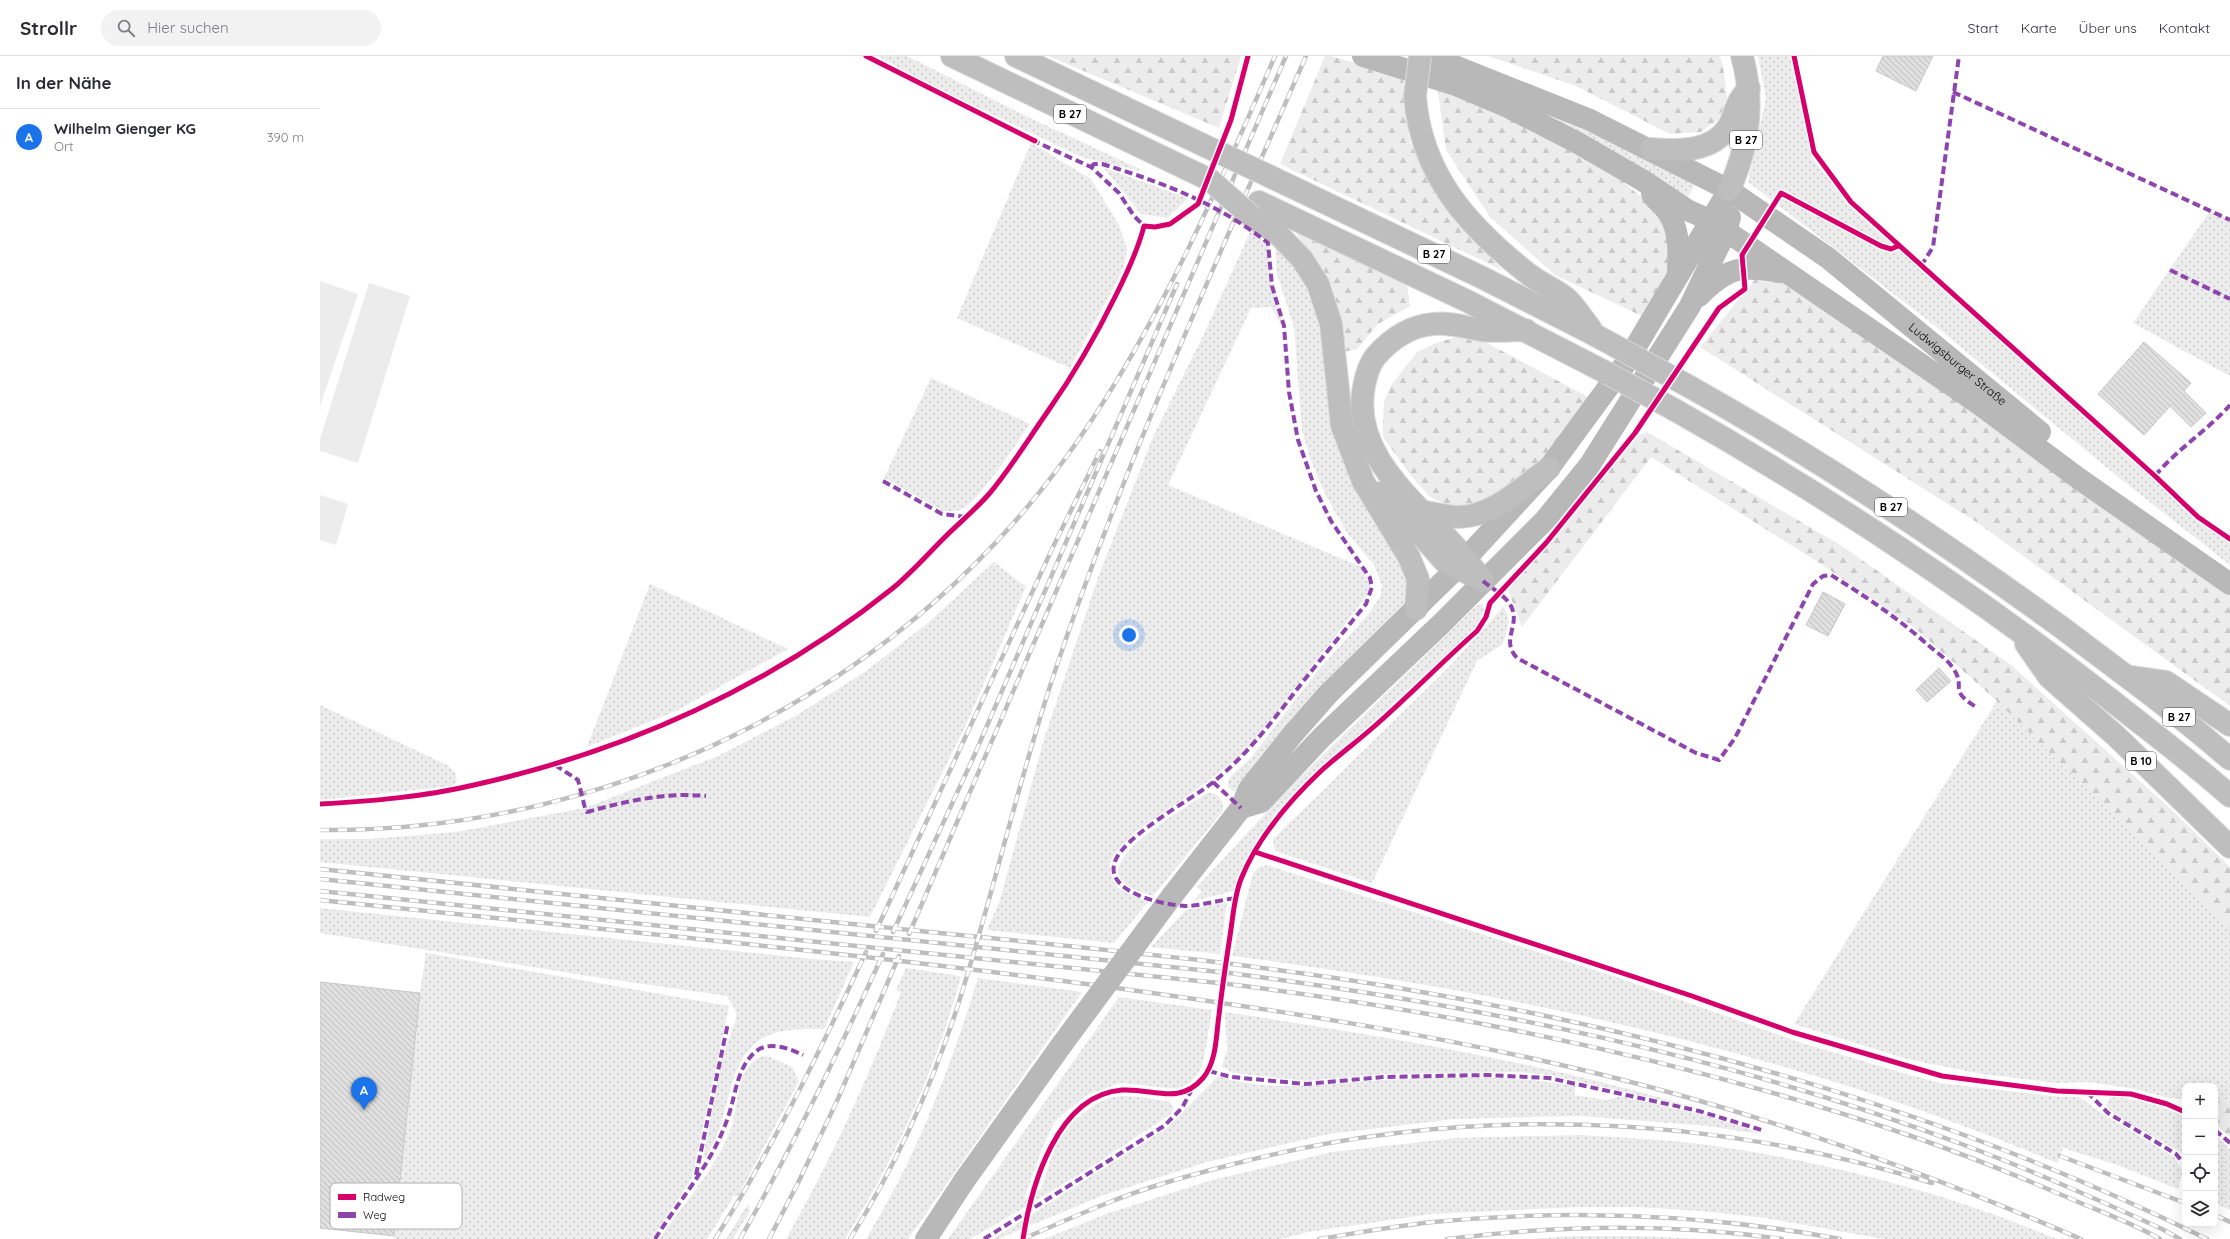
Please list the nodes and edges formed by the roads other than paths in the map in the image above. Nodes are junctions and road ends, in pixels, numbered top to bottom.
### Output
1 (952, 56) edge
2 (1016, 56) edge
3 (1363, 56) edge
4 (1420, 56) edge
5 (1742, 56) edge
6 (1749, 88) junction
7 (1651, 149) junction
8 (1642, 180) junction
9 (1728, 190) junction
10 (1256, 210) junction
11 (1718, 226) junction
12 (1678, 273) junction
13 (1789, 274) junction
14 (1690, 306) junction
15 (1526, 330) junction
16 (1595, 335) junction
17 (1352, 452) junction
18 (1549, 468) junction
19 (1421, 511) junction
20 (2179, 548) junction
21 (1462, 563) junction
22 (1483, 581) junction
23 (2230, 584) edge
24 (1416, 609) junction
25 (2015, 628) junction
26 (2128, 676) junction
27 (2230, 725) edge
28 (2230, 759) edge
29 (2230, 796) edge
30 (1241, 808) junction
31 (2230, 848) edge
32 (926, 1239) edge

1 - 10 highway, B 27, bridge
2 - 16 highway, B 27, bridge
3 - 8 main road, Ludwigsburger Straße
4 - 7 main road, Ludwigsburger Straße
4 - 16 highway, B 27, bridge
5 - 6 highway, B 27
6 - 7 highway, B 27
6 - 9 highway, B 27
7 - 9 main road, Ludwigsburger Straße
8 - 11 main road, Ludwigsburger Straße
8 - 12 main road
9 - 11 main road
9 - 20 main road, Ludwigsburger Straße
10 - 15 highway, B 27
10 - 17 highway, B 27
11 - 12 main road
11 - 13 main road, Ludwigsburger Straße
11 - 14 main road
12 - 18 main road
13 - 14 main road
13 - 20 main road, Ludwigsburger Straße
14 - 22 main road
15 - 19 highway, B 27
15 - 25 highway, B 27, bridge
16 - 26 highway, B 27, bridge
17 - 21 highway, B 27
17 - 24 highway, B 27
18 - 19 highway
18 - 21 main road
19 - 21 highway, B 27
20 - 23 main road, Ludwigsburger Straße
21 - 22 highway, B 27
21 - 24 main road
22 - 30 main road
24 - 30 main road
25 - 29 highway, B 27
25 - 31 highway, B 10
26 - 27 highway, B 27
26 - 28 highway, B 27
30 - 32 main road, bridge

